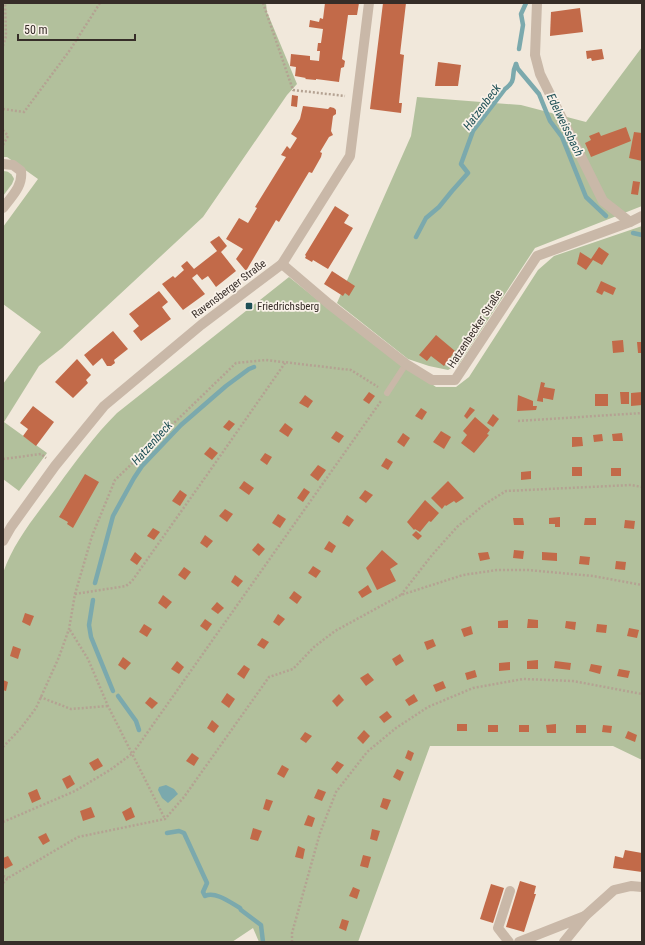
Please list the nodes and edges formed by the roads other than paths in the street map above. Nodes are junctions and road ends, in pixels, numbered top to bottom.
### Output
1 (369, 3) edge
2 (537, 3) edge
3 (3, 164) edge
4 (3, 208) edge
5 (642, 216) edge
6 (630, 222) junction
7 (282, 264) junction
8 (406, 364) junction
9 (387, 393) road end
10 (3, 541) edge
11 (642, 888) edge
12 (510, 891) dead end
13 (585, 916) junction
14 (509, 942) edge
15 (519, 942) edge
16 (564, 942) edge

1 - 7 street, Ravensberger Straße
2 - 6 street
3 - 4 street
5 - 6 street, Hatzenbecker Straße
6 - 8 street, Hatzenbecker Straße
7 - 8 street, Hatzenbecker Straße
7 - 10 street, Ravensberger Straße
8 - 9 lane
11 - 13 street
12 - 14 street
13 - 15 street
13 - 16 street

